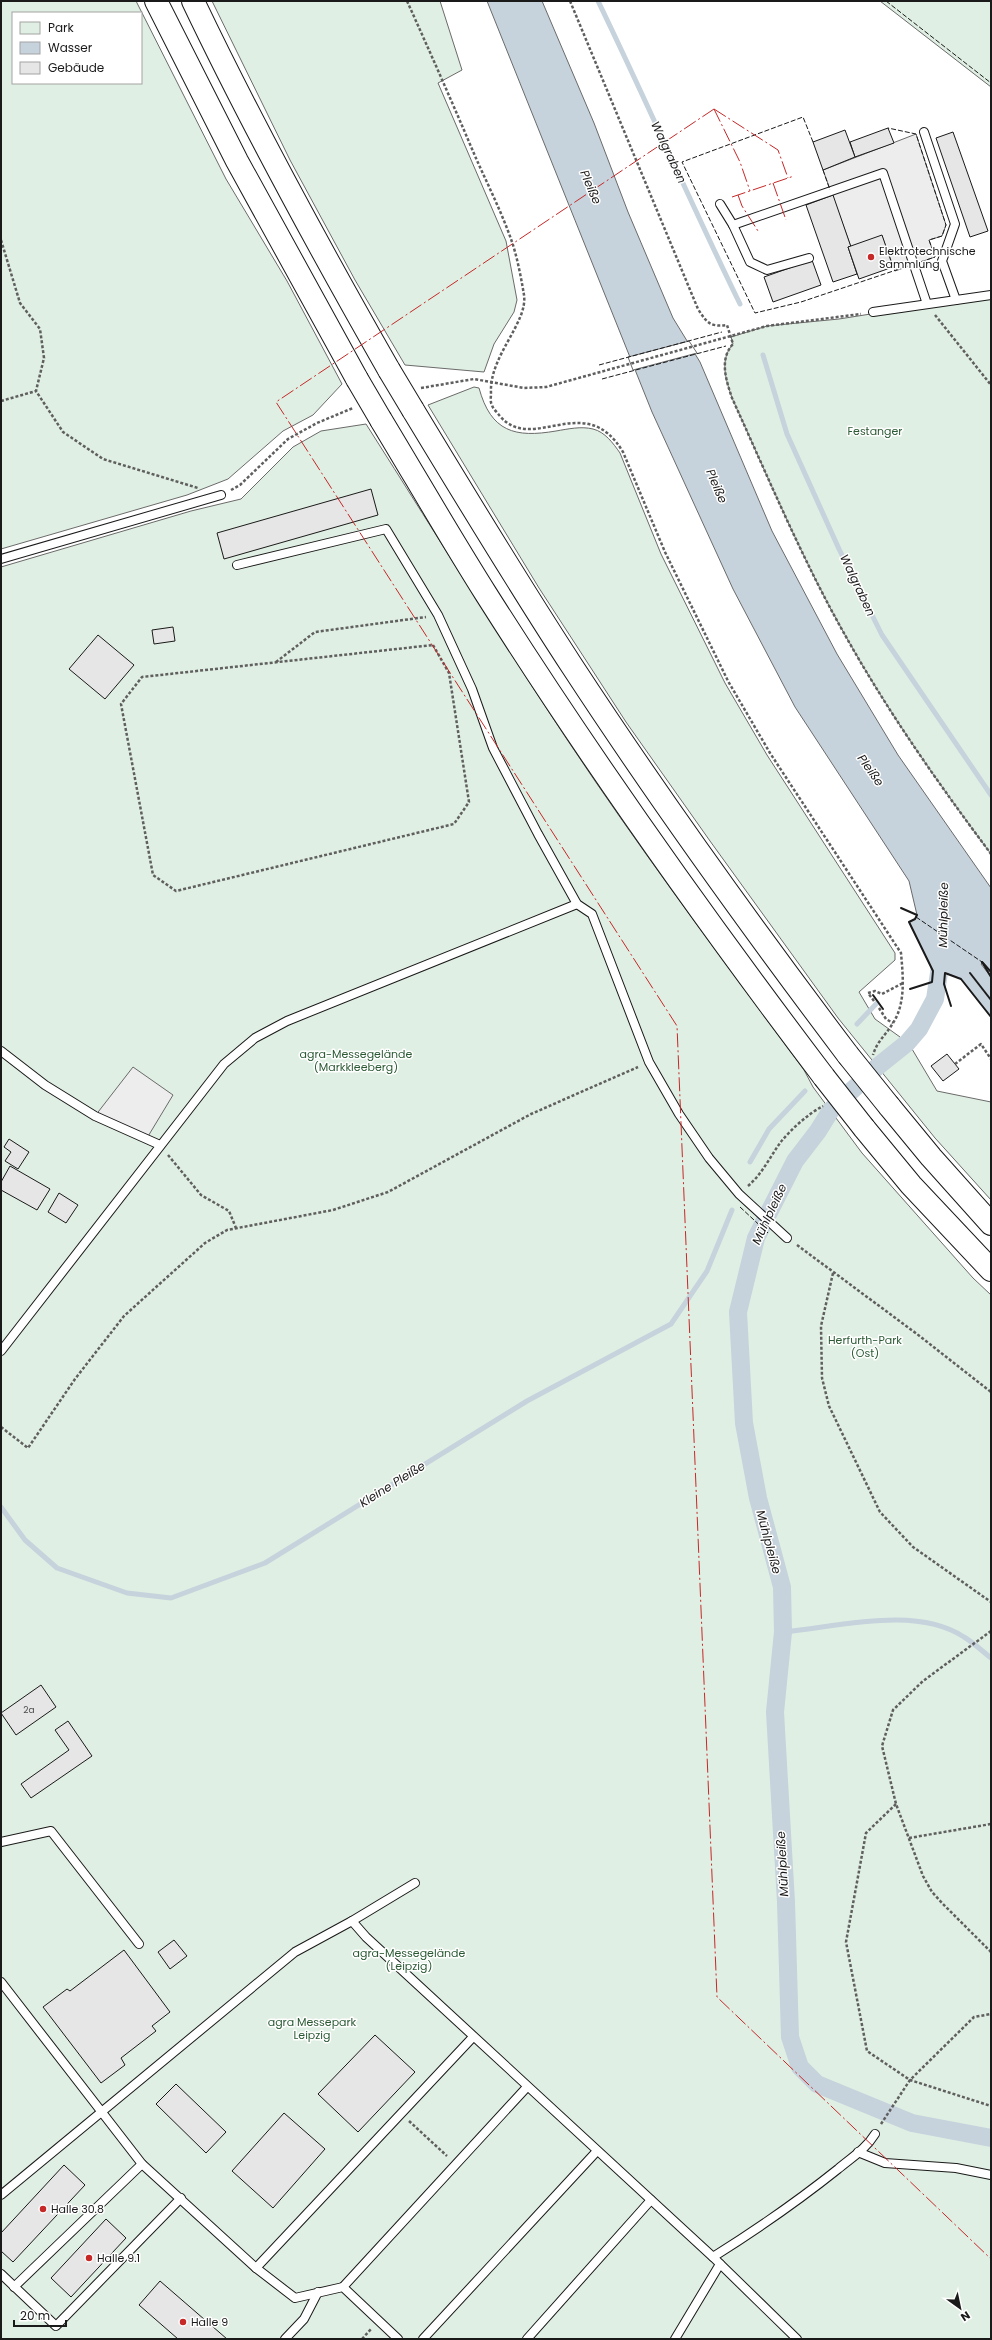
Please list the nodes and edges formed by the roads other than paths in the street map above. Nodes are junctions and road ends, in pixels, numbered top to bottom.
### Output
1 (156, 1) edge
2 (193, 1) edge
3 (924, 132) dead end
4 (720, 204) dead end
5 (733, 224) junction
6 (809, 258) dead end
7 (991, 295) edge
8 (956, 300) junction
9 (927, 304) junction
10 (873, 312) road end
11 (221, 495) road end
12 (1, 559) edge
13 (237, 565) dead end
14 (577, 904) junction
15 (1, 1051) edge
16 (160, 1145) junction
17 (991, 1224) edge
18 (787, 1238) road end
19 (991, 1270) edge
20 (1, 1350) edge
21 (1, 1842) edge
22 (415, 1883) dead end
23 (352, 1921) junction
24 (139, 1944) dead end
25 (1, 1982) edge
26 (473, 2038) junction
27 (527, 2087) junction
28 (100, 2112) junction
29 (876, 2134) dead end
30 (597, 2151) junction
31 (858, 2152) junction
32 (142, 2164) junction
33 (991, 2175) edge
34 (2, 2192) edge
35 (181, 2198) junction
36 (651, 2200) junction
37 (713, 2257) junction
38 (720, 2264) junction
39 (256, 2268) junction
40 (1, 2274) edge
41 (14, 2287) junction
42 (343, 2287) junction
43 (318, 2292) junction
44 (286, 2339) edge
45 (398, 2339) edge
46 (423, 2339) edge
47 (527, 2339) edge
48 (675, 2339) edge
49 (797, 2339) edge

1 - 19 highway, bridge
2 - 17 highway, bridge
3 - 8 lane
4 - 5 lane
5 - 6 lane
5 - 9 lane
7 - 8 lane
8 - 9 lane
9 - 10 lane
11 - 12 lane
13 - 14 lane
14 - 16 lane
14 - 18 lane
15 - 16 lane
16 - 20 lane
21 - 24 lane
22 - 23 lane
23 - 26 lane
23 - 28 lane
25 - 28 lane
26 - 27 lane
26 - 39 lane
27 - 30 lane
27 - 42 lane
28 - 32 lane
28 - 34 lane
29 - 31 lane
30 - 36 lane
30 - 46 lane
31 - 33 lane
31 - 37 lane
32 - 35 lane
32 - 41 lane
35 - 39 lane
35 - 41 lane
36 - 37 lane
36 - 47 lane
37 - 38 lane
38 - 48 lane
38 - 49 lane
39 - 43 lane
40 - 41 lane
42 - 43 lane
42 - 45 lane
43 - 44 lane

